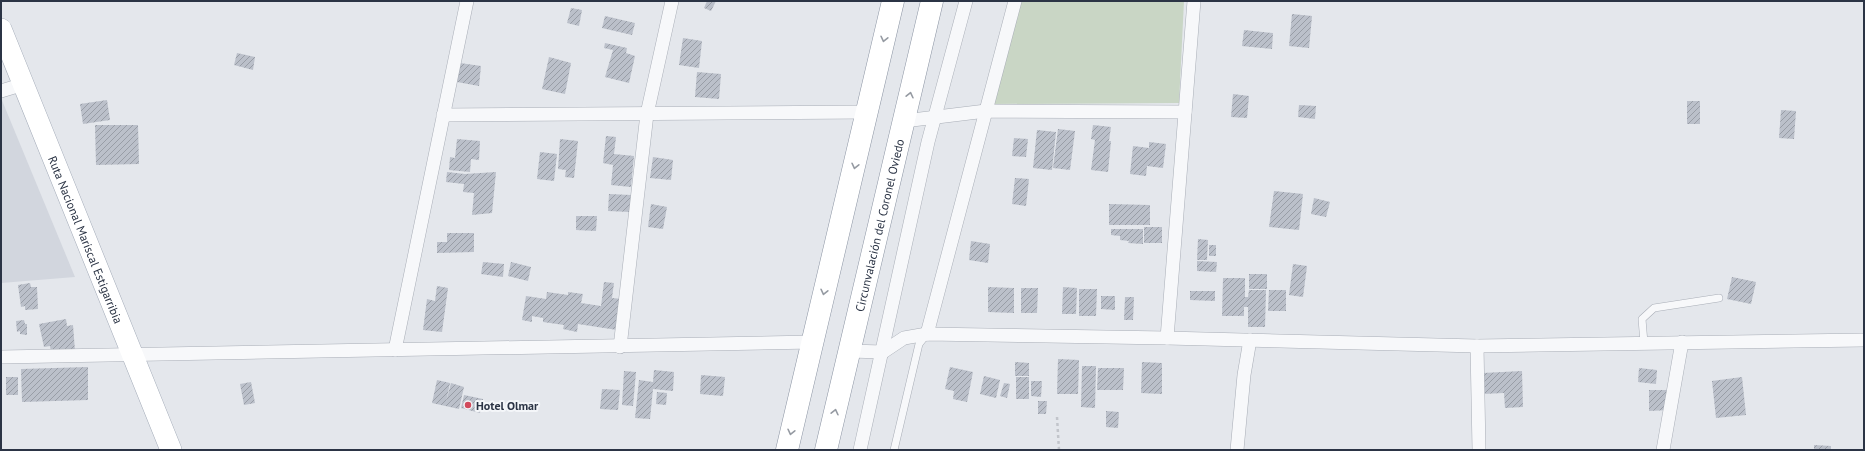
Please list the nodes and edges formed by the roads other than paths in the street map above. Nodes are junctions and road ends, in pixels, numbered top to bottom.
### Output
1 (467, 1) edge
2 (672, 1) edge
3 (893, 1) edge
4 (932, 1) edge
5 (966, 1) edge
6 (1015, 1) edge
7 (1194, 1) edge
8 (1, 29) edge
9 (24, 84) junction
10 (1, 92) edge
11 (986, 111) junction
12 (867, 112) junction
13 (1185, 112) junction
14 (646, 114) junction
15 (443, 115) junction
16 (936, 117) junction
17 (904, 121) junction
18 (1719, 298) dead end
19 (927, 334) junction
20 (1167, 338) junction
21 (1250, 340) junction
22 (1864, 340) edge
23 (813, 342) junction
24 (1682, 342) junction
25 (1644, 343) junction
26 (1477, 346) junction
27 (620, 347) junction
28 (395, 350) junction
29 (849, 351) junction
30 (883, 352) junction
31 (133, 356) junction
32 (1, 357) edge
33 (171, 450) edge
34 (787, 450) edge
35 (826, 450) edge
36 (860, 450) edge
37 (894, 450) edge
38 (1237, 450) edge
39 (1479, 450) edge
40 (1663, 450) edge

1 - 15 street
2 - 14 street
3 -> 12 highway
17 -> 4 highway, Circunvalación del Coronel Oviedo
5 - 16 street
6 - 11 street
7 - 13 street
8 - 9 main road, Ruta Nacional Mariscal Estigarribia
9 - 10 street
9 - 31 main road, Ruta Nacional Mariscal Estigarribia
11 - 13 street
11 - 16 street
11 - 19 street
12 - 14 street
12 -> 23 highway
13 - 20 street
14 - 15 street
14 - 27 street
15 - 28 street
16 - 17 street
16 - 30 street
17 - 29 highway, Circunvalación del Coronel Oviedo
18 - 25 lane
19 - 20 street
19 - 30 street
19 - 37 lane
20 - 21 street
21 - 26 street
21 - 38 street
22 - 24 street
23 - 27 street
23 -> 34 highway
24 - 25 street
24 - 40 street
25 - 26 street
26 - 39 street
27 - 28 street
28 - 31 street
29 - 30 street
35 -> 29 highway, Circunvalación del Coronel Oviedo
30 - 36 street
31 - 32 street
31 - 33 main road, Ruta Nacional Mariscal Estigarribia

